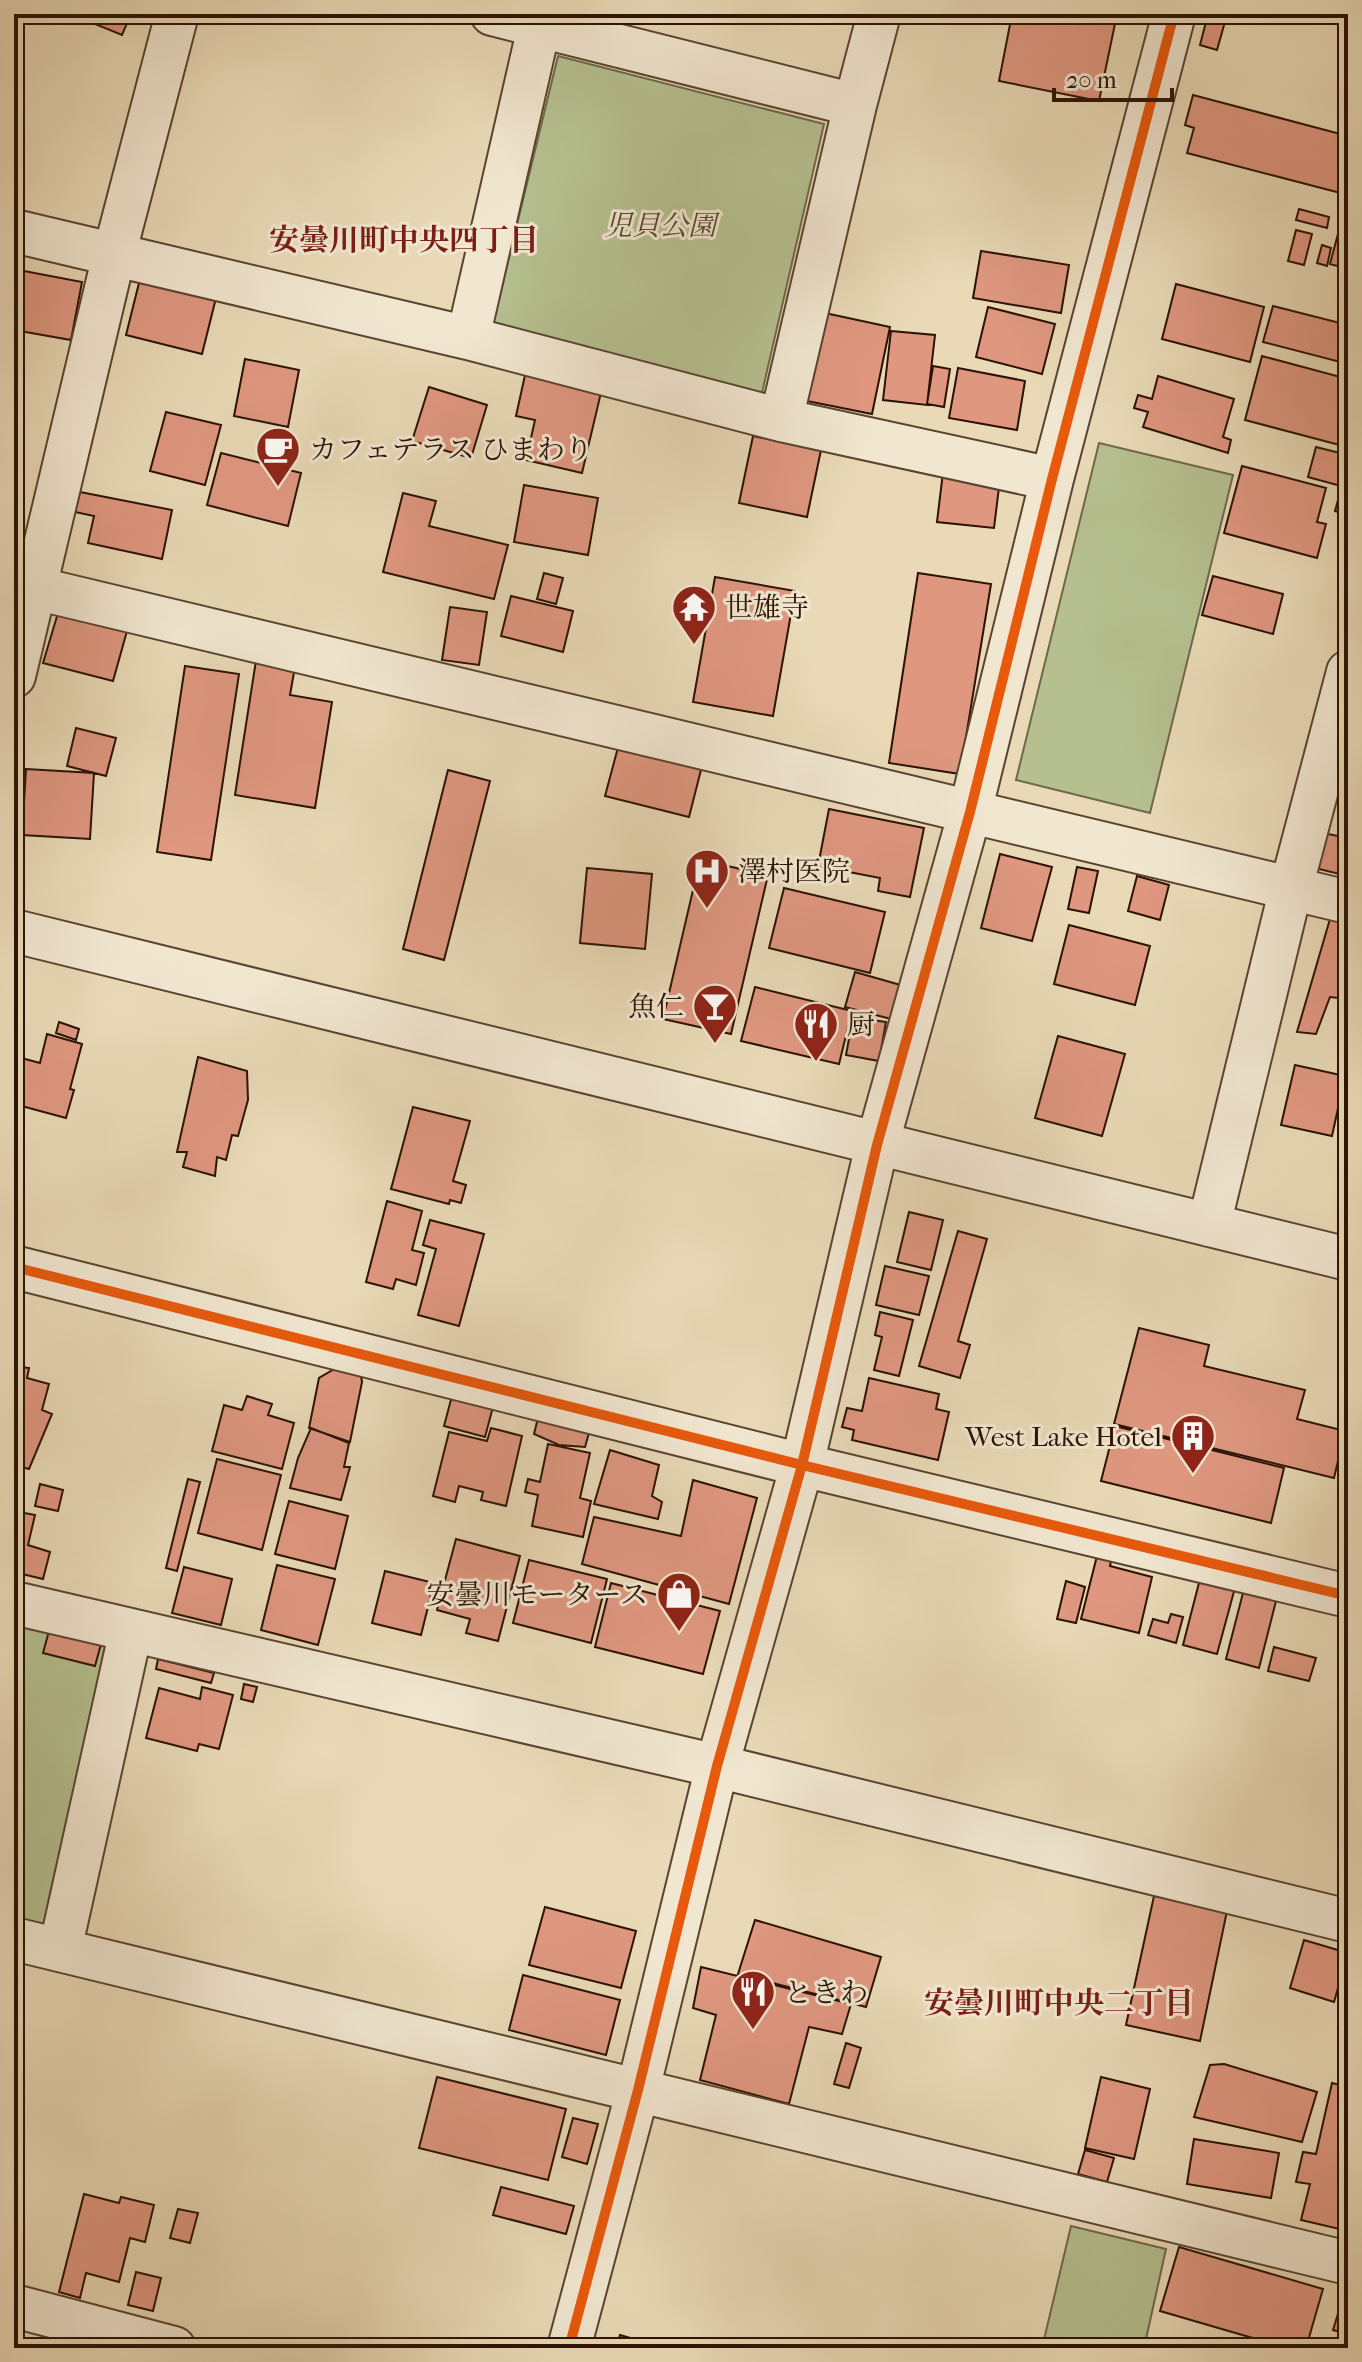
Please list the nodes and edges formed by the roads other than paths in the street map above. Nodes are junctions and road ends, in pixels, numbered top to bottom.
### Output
1 (177, 14) edge
2 (492, 14) edge
3 (879, 14) edge
4 (1174, 14) edge
5 (540, 20) edge
6 (855, 105) junction
7 (14, 231) edge
8 (114, 255) junction
9 (468, 338) junction
10 (781, 420) junction
11 (1052, 479) junction
12 (35, 588) junction
13 (1348, 672) edge
14 (14, 676) edge
15 (970, 812) junction
16 (1291, 888) junction
17 (1348, 902) edge
18 (14, 931) edge
19 (877, 1145) junction
20 (1209, 1225) junction
21 (1348, 1259) edge
22 (14, 1267) edge
23 (802, 1465) junction
24 (1348, 1596) edge
25 (14, 1603) edge
26 (131, 1630) junction
27 (717, 1766) junction
28 (1348, 1921) edge
29 (14, 1939) edge
30 (60, 1950) junction
31 (638, 2090) junction
32 (1348, 2263) edge
33 (14, 2306) edge
34 (174, 2348) edge
35 (569, 2348) edge

1 - 8 street
2 - 5 street
3 - 6 street
4 - 11 street
5 - 6 street
5 - 9 street
6 - 10 street
7 - 8 street
8 - 9 street
8 - 12 street
9 - 10 street
10 - 11 street
11 - 15 street
12 - 14 street
12 - 15 street
13 - 16 street
15 - 16 street
15 - 19 street
16 - 17 street
16 - 20 street
18 - 19 street
19 - 20 street
19 - 23 street
20 - 21 street
22 - 23 street
23 - 24 street
23 - 27 street
25 - 26 street
26 - 27 street
26 - 30 street
27 - 28 street
27 - 31 street
29 - 30 street
30 - 31 street
31 - 32 street
31 - 35 street
33 - 34 street

